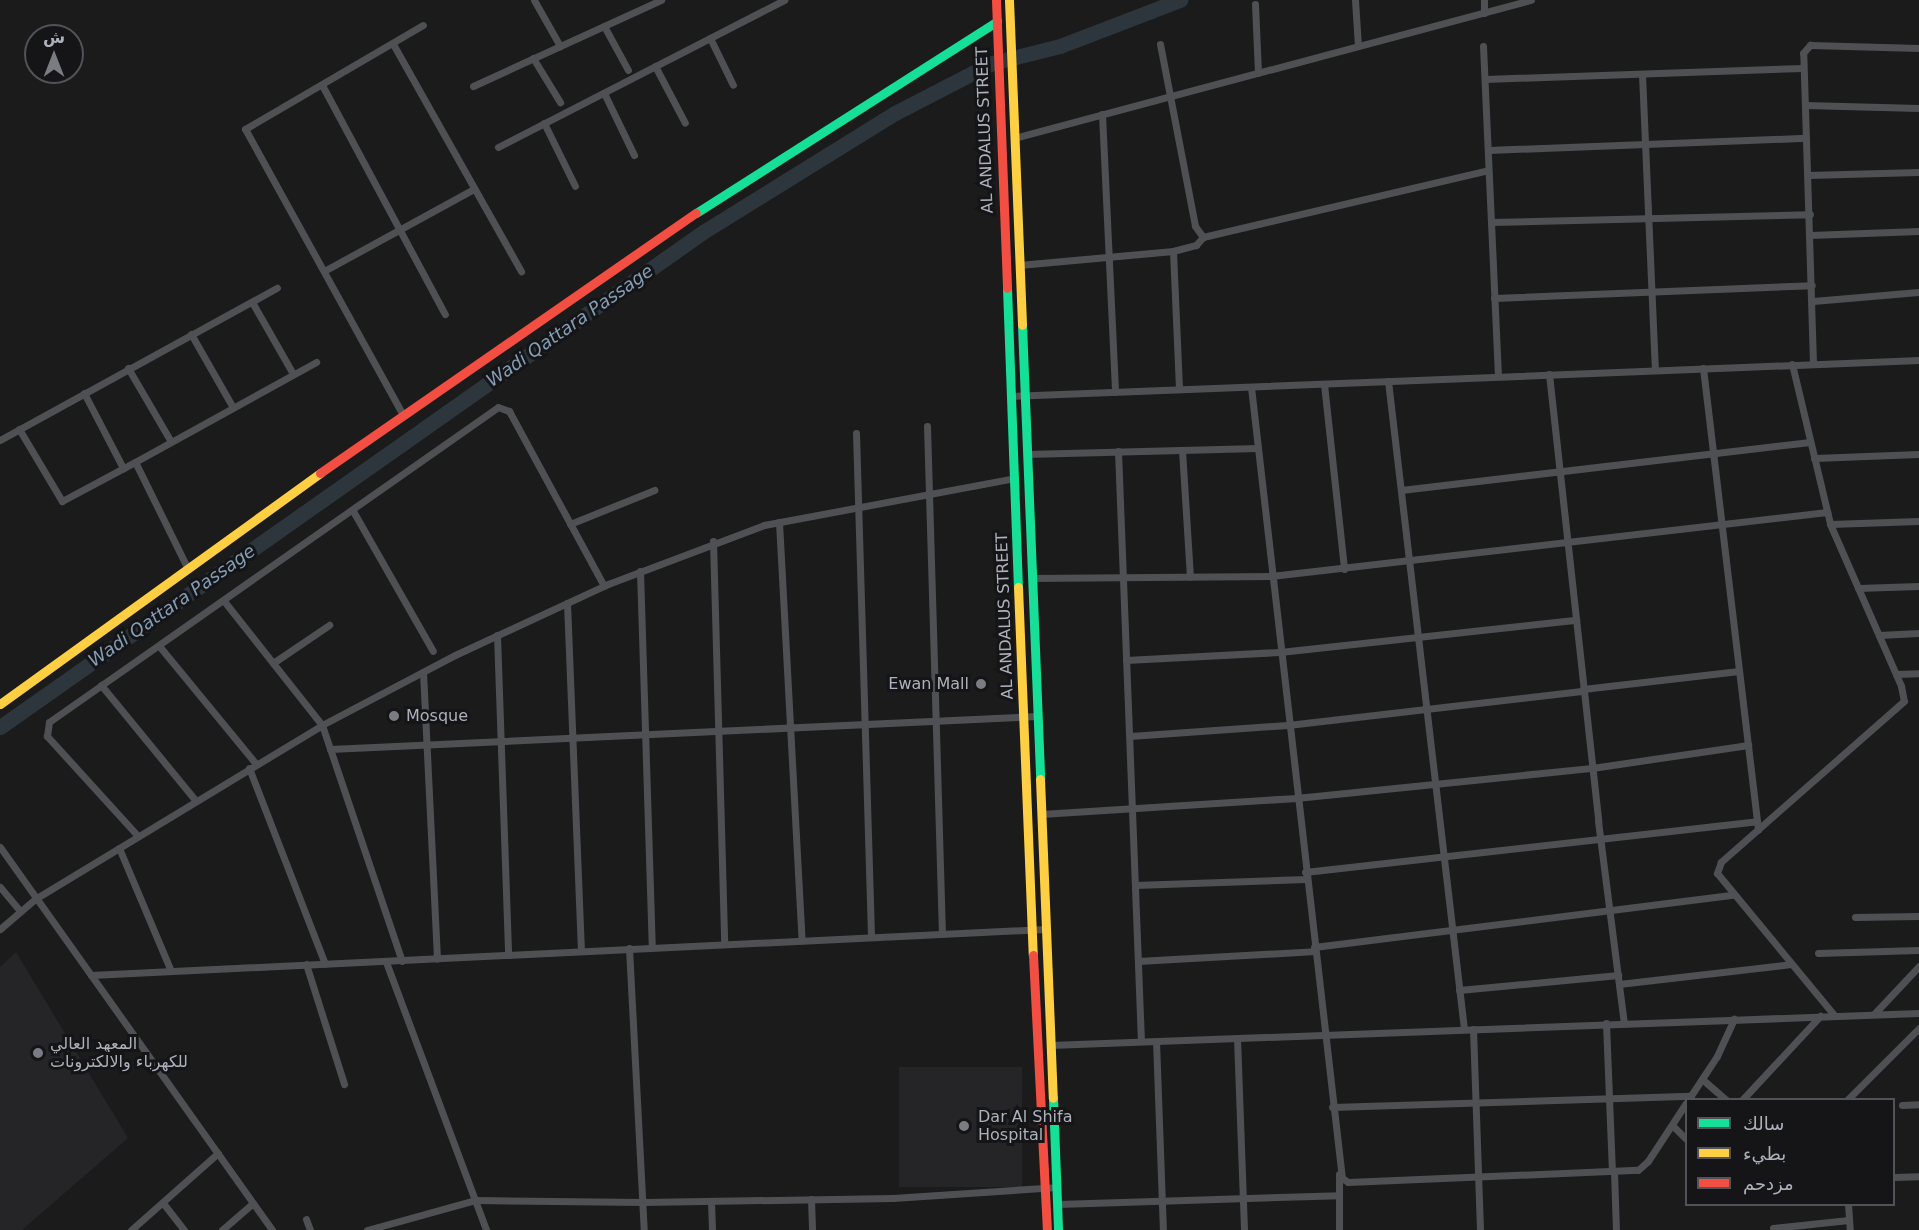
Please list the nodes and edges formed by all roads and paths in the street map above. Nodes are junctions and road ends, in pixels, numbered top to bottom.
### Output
1 (534, 0) edge
2 (661, 0) edge
3 (784, 0) edge
4 (996, 0) edge
5 (1010, 0) edge
6 (1355, 0) edge
7 (1484, 0) edge
8 (1532, 0) edge
9 (1255, 4) dead end
10 (1484, 13) junction
11 (997, 21) junction
12 (423, 25) dead end
13 (604, 26) junction
14 (710, 38) junction
15 (393, 44) junction
16 (1160, 44) dead end
17 (560, 46) junction
18 (1358, 46) junction
19 (1483, 46) dead end
20 (1919, 48) edge
21 (533, 58) junction
22 (655, 66) junction
23 (1803, 68) junction
24 (628, 70) dead end
25 (1258, 73) junction
26 (1642, 74) junction
27 (1485, 79) junction
28 (322, 85) junction
29 (733, 85) dead end
30 (473, 86) dead end
31 (604, 93) junction
32 (1171, 96) junction
33 (560, 102) dead end
34 (1805, 105) junction
35 (1919, 108) edge
36 (1102, 114) junction
37 (544, 123) junction
38 (685, 123) dead end
39 (1014, 138) junction
40 (1806, 138) junction
41 (1645, 144) junction
42 (498, 147) dead end
43 (1488, 150) junction
44 (634, 155) dead end
45 (1488, 170) junction
46 (1919, 172) edge
47 (1808, 175) junction
48 (575, 186) dead end
49 (474, 189) junction
50 (1809, 214) junction
51 (1648, 218) junction
52 (1491, 222) junction
53 (401, 229) junction
54 (1919, 231) edge
55 (1810, 234) junction
56 (1203, 237) junction
57 (1173, 251) junction
58 (1108, 257) junction
59 (1019, 265) junction
60 (324, 271) junction
61 (521, 271) dead end
62 (1812, 285) junction
63 (277, 288) dead end
64 (1652, 291) junction
65 (1919, 292) edge
66 (1494, 298) junction
67 (1813, 301) junction
68 (252, 302) junction
69 (445, 314) dead end
70 (191, 334) junction
71 (1919, 360) edge
72 (316, 362) dead end
73 (1813, 363) junction
74 (1792, 364) junction
75 (128, 368) junction
76 (1703, 368) junction
77 (1655, 370) junction
78 (293, 374) junction
79 (1549, 374) junction
80 (1498, 376) junction
81 (1388, 381) junction
82 (1324, 384) junction
83 (1251, 387) junction
84 (1179, 389) junction
85 (1115, 392) junction
86 (84, 393) junction
87 (1012, 396) junction
88 (1025, 396) junction
89 (232, 406) junction
90 (403, 414) junction
91 (927, 426) dead end
92 (19, 429) junction
93 (856, 432) dead end
94 (0, 440) edge
95 (170, 440) junction
96 (1810, 442) junction
97 (1258, 448) junction
98 (1182, 450) junction
99 (1118, 452) junction
100 (1713, 453) junction
101 (1027, 454) junction
102 (1919, 454) edge
103 (1814, 458) junction
104 (135, 462) junction
105 (123, 468) junction
106 (1560, 472) junction
107 (1014, 478) junction
108 (654, 490) dead end
109 (1401, 490) junction
110 (927, 494) junction
111 (856, 508) junction
112 (353, 511) junction
113 (1827, 512) junction
114 (1919, 521) edge
115 (779, 522) junction
116 (570, 524) junction
117 (1830, 524) junction
118 (1722, 527) junction
119 (713, 542) junction
120 (1568, 545) junction
121 (1409, 563) junction
122 (187, 567) junction
123 (1344, 569) junction
124 (640, 571) junction
125 (1121, 576) junction
126 (1271, 576) junction
127 (1190, 577) junction
128 (1032, 578) junction
129 (604, 586) junction
130 (1919, 586) edge
131 (1858, 588) junction
132 (224, 601) junction
133 (567, 603) junction
134 (1576, 620) junction
135 (329, 625) dead end
136 (1919, 633) edge
137 (497, 635) junction
138 (1879, 635) junction
139 (1417, 637) junction
140 (160, 646) junction
141 (433, 651) dead end
142 (1280, 652) junction
143 (1126, 660) junction
144 (273, 663) junction
145 (1739, 671) junction
146 (423, 672) junction
147 (1919, 673) edge
148 (1896, 674) junction
149 (102, 685) junction
150 (1583, 690) junction
151 (0, 704) edge
152 (1426, 709) junction
153 (1024, 716) junction
154 (1037, 716) junction
155 (934, 719) junction
156 (864, 722) junction
157 (322, 725) junction
158 (1288, 725) junction
159 (790, 726) junction
160 (719, 729) junction
161 (646, 732) junction
162 (573, 736) junction
163 (1130, 736) junction
164 (499, 740) junction
165 (426, 744) junction
166 (1748, 745) junction
167 (330, 749) junction
168 (253, 766) junction
169 (1592, 768) junction
170 (1434, 784) junction
171 (1296, 798) junction
172 (195, 800) junction
173 (1132, 809) junction
174 (1041, 814) junction
175 (1757, 821) junction
176 (1758, 830) junction
177 (136, 835) junction
178 (1600, 839) junction
179 (0, 847) edge
180 (119, 848) junction
181 (1443, 856) junction
182 (1306, 876) junction
183 (1135, 885) junction
184 (0, 887) edge
185 (1733, 895) junction
186 (35, 899) junction
187 (19, 910) junction
188 (1610, 912) junction
189 (1919, 916) edge
190 (1854, 917) dead end
191 (0, 929) edge
192 (1032, 929) junction
193 (1044, 929) junction
194 (1452, 931) junction
195 (942, 933) junction
196 (871, 936) junction
197 (802, 940) junction
198 (724, 943) junction
199 (652, 947) junction
200 (629, 948) junction
201 (1314, 949) junction
202 (581, 950) junction
203 (1919, 950) edge
204 (1818, 952) dead end
205 (508, 955) junction
206 (437, 959) junction
207 (402, 961) junction
208 (1137, 961) junction
209 (386, 962) junction
210 (306, 964) junction
211 (325, 964) junction
212 (1791, 964) junction
213 (1919, 966) edge
214 (170, 969) junction
215 (91, 975) junction
216 (1618, 975) junction
217 (1619, 984) junction
218 (1459, 990) junction
219 (1919, 1012) edge
220 (1874, 1014) junction
221 (1820, 1016) junction
222 (1835, 1016) junction
223 (1734, 1019) junction
224 (1606, 1023) junction
225 (1624, 1023) junction
226 (1919, 1028) edge
227 (1464, 1029) junction
228 (1473, 1029) junction
229 (1324, 1034) junction
230 (1237, 1038) junction
231 (1141, 1041) junction
232 (1156, 1041) junction
233 (1050, 1045) junction
234 (1702, 1079) junction
235 (344, 1084) dead end
236 (1690, 1098) edge
237 (1724, 1098) edge
238 (1744, 1098) edge
239 (1849, 1098) edge
240 (1685, 1099) edge
241 (1608, 1100) junction
242 (1919, 1104) edge
243 (1476, 1105) junction
244 (1685, 1105) edge
245 (1902, 1105) dead end
246 (1332, 1107) junction
247 (1672, 1125) junction
248 (1685, 1138) edge
249 (218, 1154) junction
250 (1613, 1171) junction
251 (1339, 1174) junction
252 (1478, 1176) junction
253 (1919, 1176) edge
254 (1895, 1177) edge
255 (1057, 1187) junction
256 (1044, 1189) junction
257 (1339, 1195) junction
258 (1242, 1198) junction
259 (811, 1199) junction
260 (476, 1200) junction
261 (711, 1201) junction
262 (1162, 1201) junction
263 (643, 1202) junction
264 (163, 1203) junction
265 (254, 1203) junction
266 (1058, 1204) junction
267 (1848, 1206) edge
268 (306, 1219) dead end
269 (1849, 1220) junction
270 (1773, 1228) dead end
271 (131, 1230) edge
272 (184, 1230) edge
273 (222, 1230) edge
274 (272, 1230) edge
275 (310, 1230) edge
276 (367, 1230) edge
277 (486, 1230) edge
278 (644, 1230) edge
279 (712, 1230) edge
280 (812, 1230) edge
281 (1047, 1230) edge
282 (1058, 1230) edge
283 (1163, 1230) edge
284 (1244, 1230) edge
285 (1339, 1230) edge
286 (1480, 1230) edge
287 (1616, 1230) edge
288 (1850, 1230) edge

1 - 17 street
2 - 13 street
3 - 14 street
4 - 11 main road, AL ANDALUS STREET
5 - 39 main road, AL ANDALUS STREET
6 - 18 street
7 - 10 street
8 - 10 street
9 - 25 street
10 - 18 street
11 - 87 main road, AL ANDALUS STREET
11 - 90 main road
12 - 15 street
13 - 17 street
13 - 24 street
14 - 22 street
14 - 29 street
15 - 28 street
15 - 49 street
16 - 32 street
17 - 21 street
18 - 25 street
19 - 27 street
20 - 23 street
21 - 30 street
21 - 33 street
22 - 31 street
22 - 38 street
23 - 26 street
23 - 34 street
25 - 32 street
26 - 27 street
26 - 41 street
27 - 43 street
28 - 53 street
28 - 60 street
31 - 37 street
31 - 44 street
32 - 36 street
32 - 56 street
34 - 35 street
34 - 40 street
36 - 39 street
36 - 58 street
37 - 42 street
37 - 48 street
39 - 59 main road, AL ANDALUS STREET
40 - 41 street
40 - 47 street
41 - 43 street
41 - 51 street
43 - 45 street
45 - 52 street
45 - 56 street
46 - 47 street
47 - 50 street
49 - 53 street
49 - 61 street
50 - 51 street
50 - 55 street
51 - 52 street
51 - 64 street
52 - 66 street
53 - 60 street
53 - 69 street
54 - 55 street
55 - 62 street
56 - 57 street
57 - 58 street
57 - 84 street
58 - 59 street
58 - 85 street
59 - 88 main road, AL ANDALUS STREET
60 - 90 street
62 - 64 street
62 - 67 street
63 - 68 street
64 - 66 street
64 - 77 street
65 - 67 street
66 - 80 street
67 - 73 street
68 - 70 street
68 - 78 street
70 - 75 street
70 - 89 street
71 - 73 street
72 - 78 street
73 - 74 street
74 - 76 street
74 - 96 street
75 - 86 street
75 - 95 street
76 - 77 street
76 - 100 street
77 - 79 street
78 - 89 street
79 - 80 street
79 - 106 street
80 - 81 street
81 - 82 street
81 - 109 street
82 - 83 street
82 - 123 street
83 - 84 street
83 - 97 street
84 - 85 street
85 - 88 street
86 - 92 street
86 - 105 street
87 - 88 street
87 - 107 main road, AL ANDALUS STREET
88 - 101 main road, AL ANDALUS STREET
89 - 95 street
90 - 122 main road
91 - 110 street
92 - 94 street
92 - 105 street
93 - 111 street
95 - 104 street
96 - 100 street
96 - 103 street
97 - 98 street
97 - 126 street
98 - 99 street
98 - 127 street
99 - 101 street
99 - 125 street
100 - 106 street
100 - 118 street
101 - 128 main road, AL ANDALUS STREET
102 - 103 street
103 - 113 street
104 - 105 street
104 - 122 street
106 - 109 street
106 - 120 street
107 - 110 street
107 - 153 main road, AL ANDALUS STREET
108 - 116 street
109 - 121 street
110 - 111 street
110 - 155 street
111 - 115 street
111 - 156 street
112 - 116 street
112 - 132 street
112 - 141 street
113 - 117 street
113 - 118 street
114 - 117 street
115 - 119 street
115 - 159 street
116 - 129 street
117 - 131 street
118 - 120 street
118 - 145 street
119 - 124 street
119 - 160 street
120 - 121 street
120 - 134 street
121 - 123 street
121 - 139 street
122 - 151 main road
123 - 126 street
124 - 129 street
124 - 161 street
125 - 127 street
125 - 128 street
125 - 143 street
126 - 127 street
126 - 142 street
128 - 154 main road, AL ANDALUS STREET
129 - 133 street
130 - 131 street
131 - 138 street
132 - 140 street
132 - 144 street
133 - 137 street
133 - 162 street
134 - 139 street
134 - 150 street
135 - 144 street
136 - 138 street
137 - 146 street
137 - 164 street
138 - 148 street
139 - 142 street
139 - 152 street
140 - 149 street
140 - 168 street
142 - 143 street
142 - 158 street
143 - 163 street
144 - 157 street
145 - 150 street
145 - 166 street
146 - 157 street
146 - 165 street
147 - 148 street
148 - 176 street
149 - 172 street
149 - 177 street
150 - 152 street
150 - 169 street
152 - 158 street
152 - 170 street
153 - 154 street
153 - 155 street
153 - 192 main road, AL ANDALUS STREET
154 - 174 main road, AL ANDALUS STREET
155 - 156 street
155 - 195 street
156 - 159 street
156 - 196 street
157 - 167 street
157 - 168 street
158 - 163 street
158 - 171 street
159 - 160 street
159 - 197 street
160 - 161 street
160 - 198 street
161 - 162 street
161 - 199 street
162 - 164 street
162 - 202 street
163 - 173 street
164 - 165 street
164 - 205 street
165 - 167 street
165 - 206 street
166 - 169 street
166 - 175 street
167 - 207 street
168 - 172 street
168 - 211 street
169 - 170 street
169 - 178 street
170 - 171 street
170 - 181 street
171 - 173 street
171 - 182 street
172 - 177 street
173 - 174 street
173 - 183 street
174 - 193 main road, AL ANDALUS STREET
175 - 176 street
175 - 178 street
176 - 185 street
177 - 180 street
178 - 181 street
178 - 188 street
179 - 186 street
180 - 186 street
180 - 214 street
181 - 182 street
181 - 194 street
182 - 183 street
182 - 201 street
183 - 208 street
184 - 187 street
185 - 188 street
185 - 212 street
186 - 187 street
186 - 215 street
187 - 191 street
188 - 194 street
188 - 216 street
189 - 190 street
192 - 193 street
192 - 195 street
192 - 256 main road, AL ANDALUS STREET
193 - 233 main road, AL ANDALUS STREET
194 - 201 street
194 - 218 street
195 - 196 street
196 - 197 street
197 - 198 street
198 - 199 street
199 - 200 street
200 - 202 street
200 - 263 street
201 - 208 street
201 - 229 street
202 - 205 street
203 - 204 street
205 - 206 street
206 - 207 street
207 - 209 street
208 - 231 street
209 - 211 street
209 - 260 street
210 - 211 street
210 - 214 street
210 - 235 street
212 - 217 street
212 - 222 street
213 - 220 street
214 - 215 street
215 - 249 street
216 - 217 street
216 - 218 street
217 - 225 street
218 - 227 street
219 - 220 street
220 - 222 street
221 - 222 street
221 - 223 street
221 - 238 street
223 - 225 street
223 - 234 street
224 - 225 street
224 - 228 street
224 - 241 street
226 - 239 street
227 - 228 street
227 - 229 street
228 - 243 street
229 - 230 street
229 - 246 street
230 - 232 street
230 - 258 street
231 - 232 street
231 - 233 street
232 - 262 street
233 - 255 main road, AL ANDALUS STREET
234 - 236 street
234 - 237 street
240 - 241 street
241 - 243 street
241 - 250 street
242 - 245 street
243 - 246 street
243 - 252 street
244 - 247 street
246 - 251 street
247 - 248 street
247 - 250 street
249 - 264 street
249 - 265 street
250 - 252 street
250 - 287 street
251 - 252 street
251 - 257 street
252 - 286 street
253 - 254 street
255 - 256 street
255 - 266 main road, AL ANDALUS STREET
256 - 259 street
256 - 281 main road, AL ANDALUS STREET
257 - 258 street
257 - 285 street
258 - 262 street
258 - 284 street
259 - 261 street
259 - 280 street
260 - 263 street
260 - 276 street
260 - 277 street
261 - 263 street
261 - 279 street
262 - 266 street
262 - 283 street
263 - 278 street
264 - 271 street
264 - 272 street
265 - 273 street
265 - 274 street
266 - 282 main road, AL ANDALUS STREET
267 - 269 street
268 - 275 street
269 - 270 street
269 - 288 street

